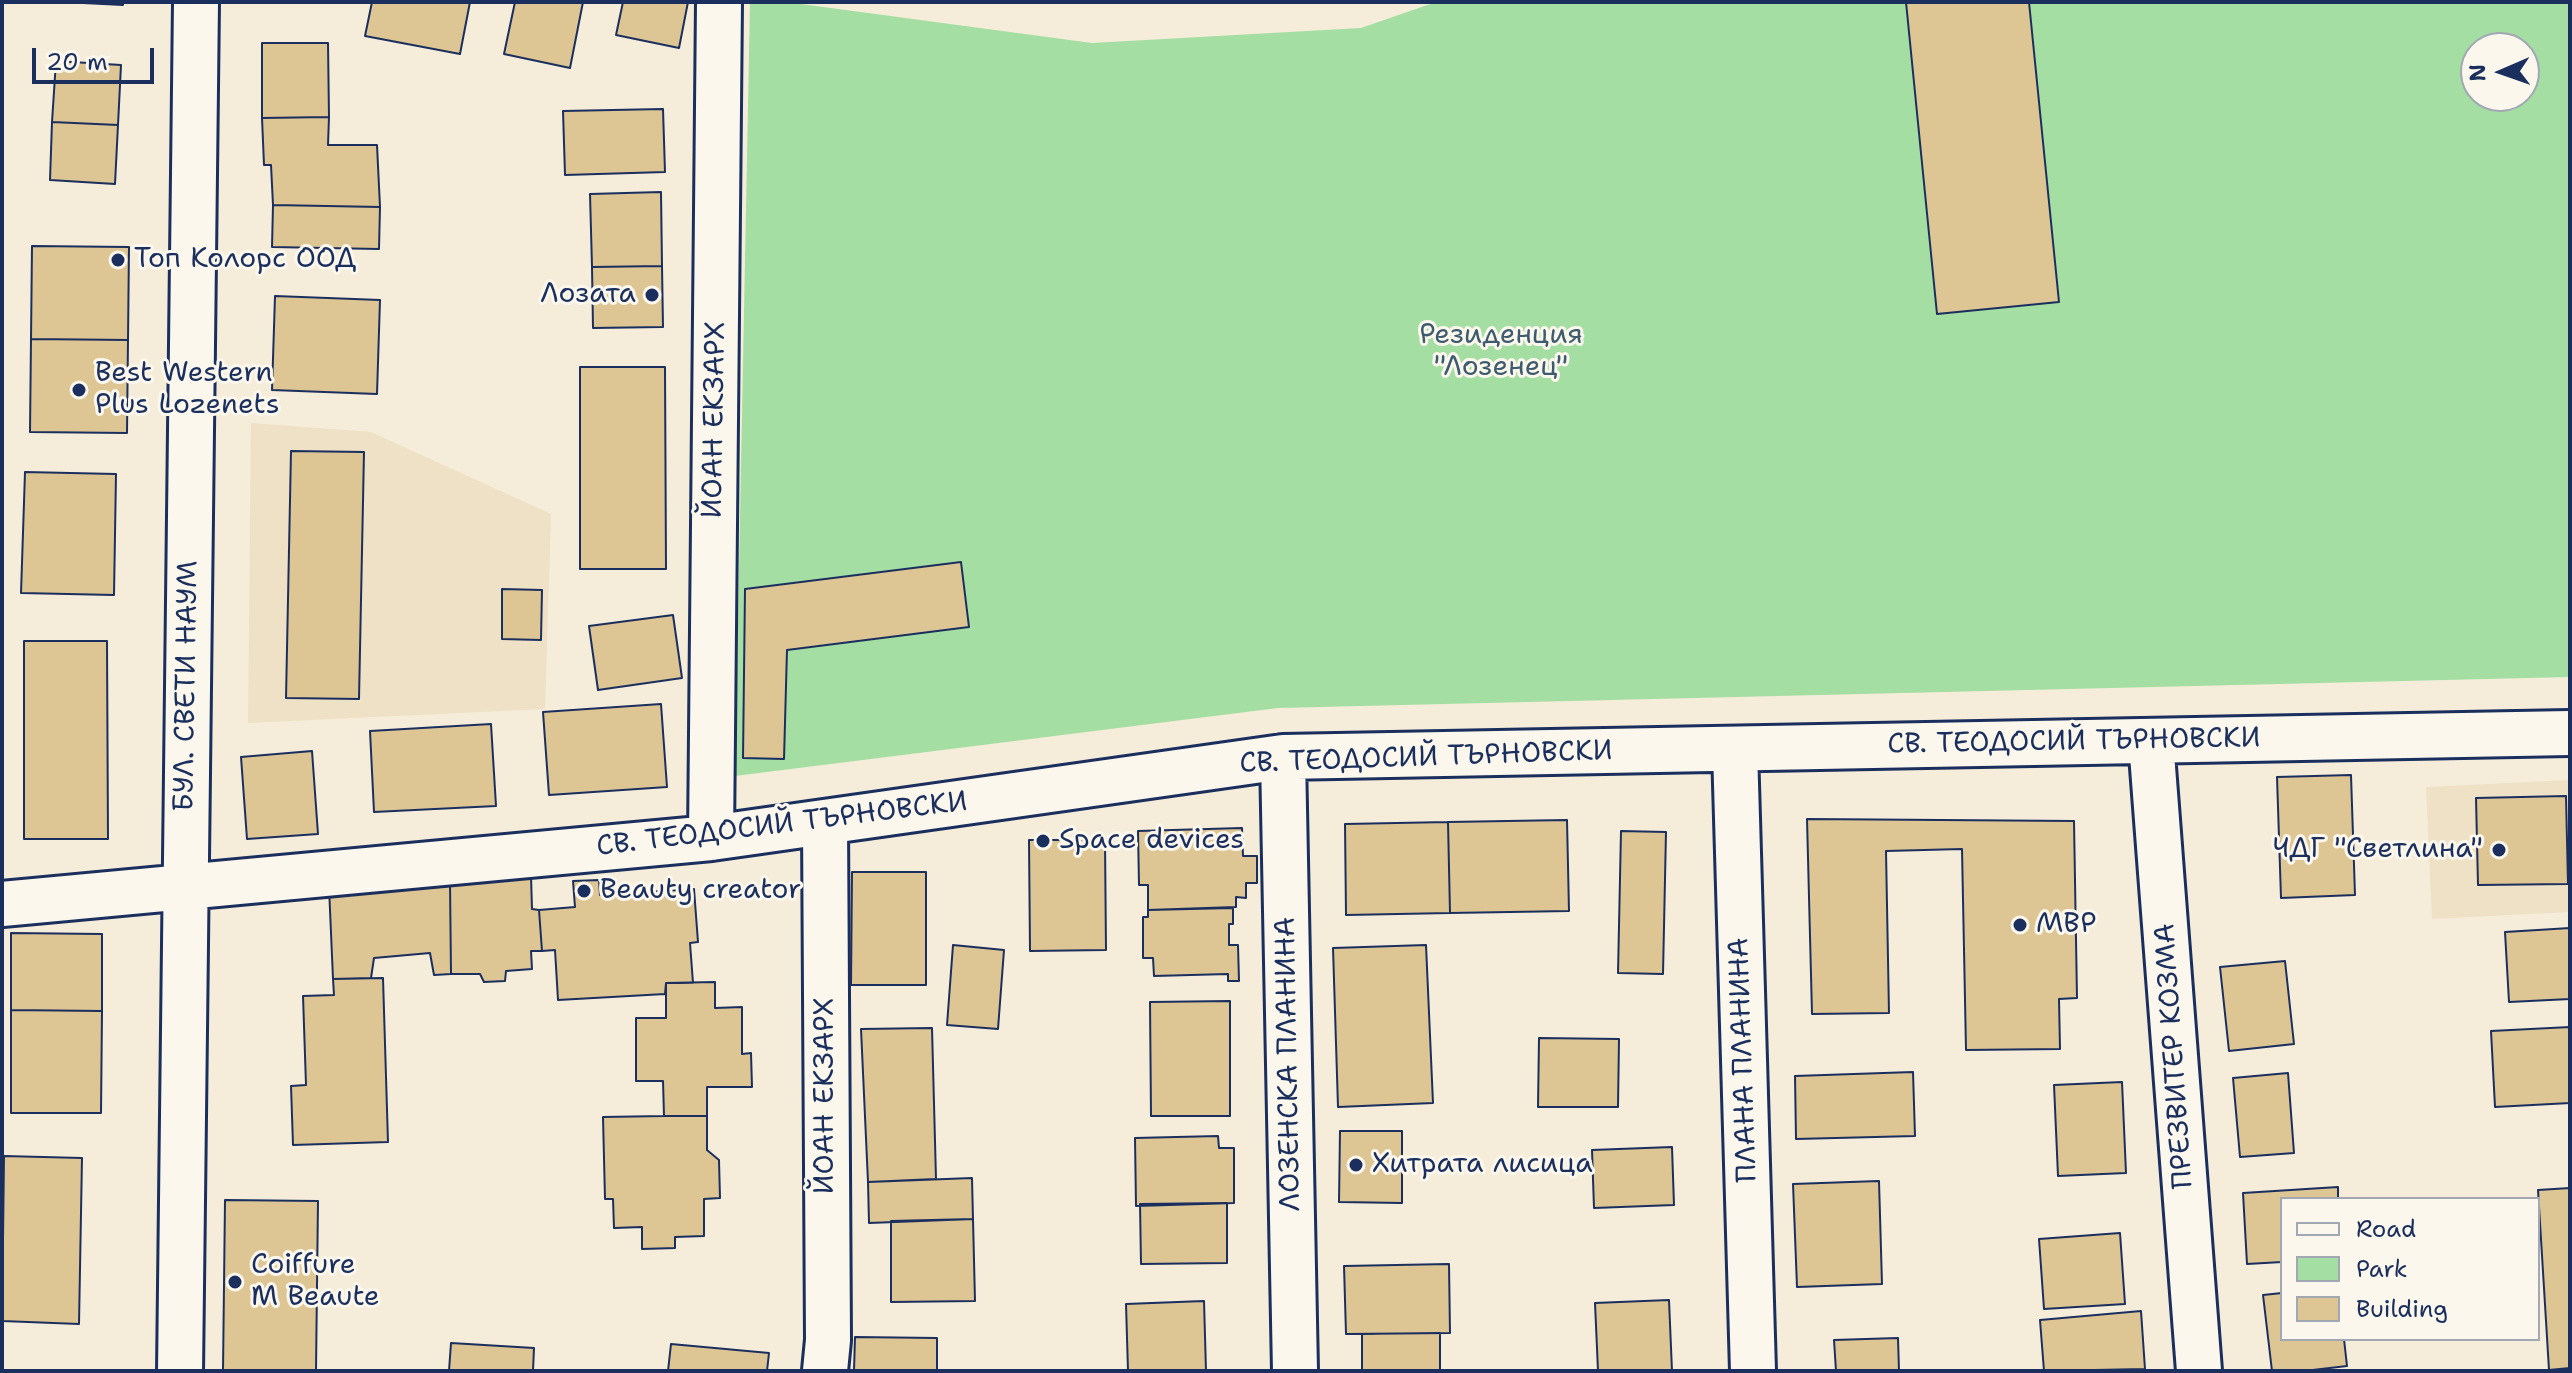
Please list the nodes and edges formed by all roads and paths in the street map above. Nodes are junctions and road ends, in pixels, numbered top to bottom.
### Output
1 (196, 2) edge
2 (719, 2) edge
3 (2570, 733) edge
4 (2151, 741) junction
5 (1735, 749) junction
6 (1283, 757) junction
7 (825, 822) junction
8 (711, 838) junction
9 (185, 888) junction
10 (2, 904) edge
11 (180, 1371) edge
12 (825, 1371) edge
13 (1295, 1371) edge
14 (1753, 1371) edge
15 (2199, 1371) edge

1 - 9 street, БУЛ. СВЕТИ НАУМ
2 - 8 street, ЙОАН ЕКЗАРХ
3 - 4 street, СВ. ТЕОДОСИЙ ТЪРНОВСКИ
4 - 5 street, СВ. ТЕОДОСИЙ ТЪРНОВСКИ
4 - 15 street, ПРЕЗВИТЕР КОЗМА
5 - 6 street, СВ. ТЕОДОСИЙ ТЪРНОВСКИ
5 - 14 street, ПЛАНА ПЛАНИНА
6 - 7 street, СВ. ТЕОДОСИЙ ТЪРНОВСКИ
6 - 13 street, ЛОЗЕНСКА ПЛАНИНА
7 - 8 street, СВ. ТЕОДОСИЙ ТЪРНОВСКИ
7 - 12 street, ЙОАН ЕКЗАРХ
8 - 9 street, СВ. ТЕОДОСИЙ ТЪРНОВСКИ
9 - 10 street, СВ. ТЕОДОСИЙ ТЪРНОВСКИ
9 - 11 street, БУЛ. СВЕТИ НАУМ

